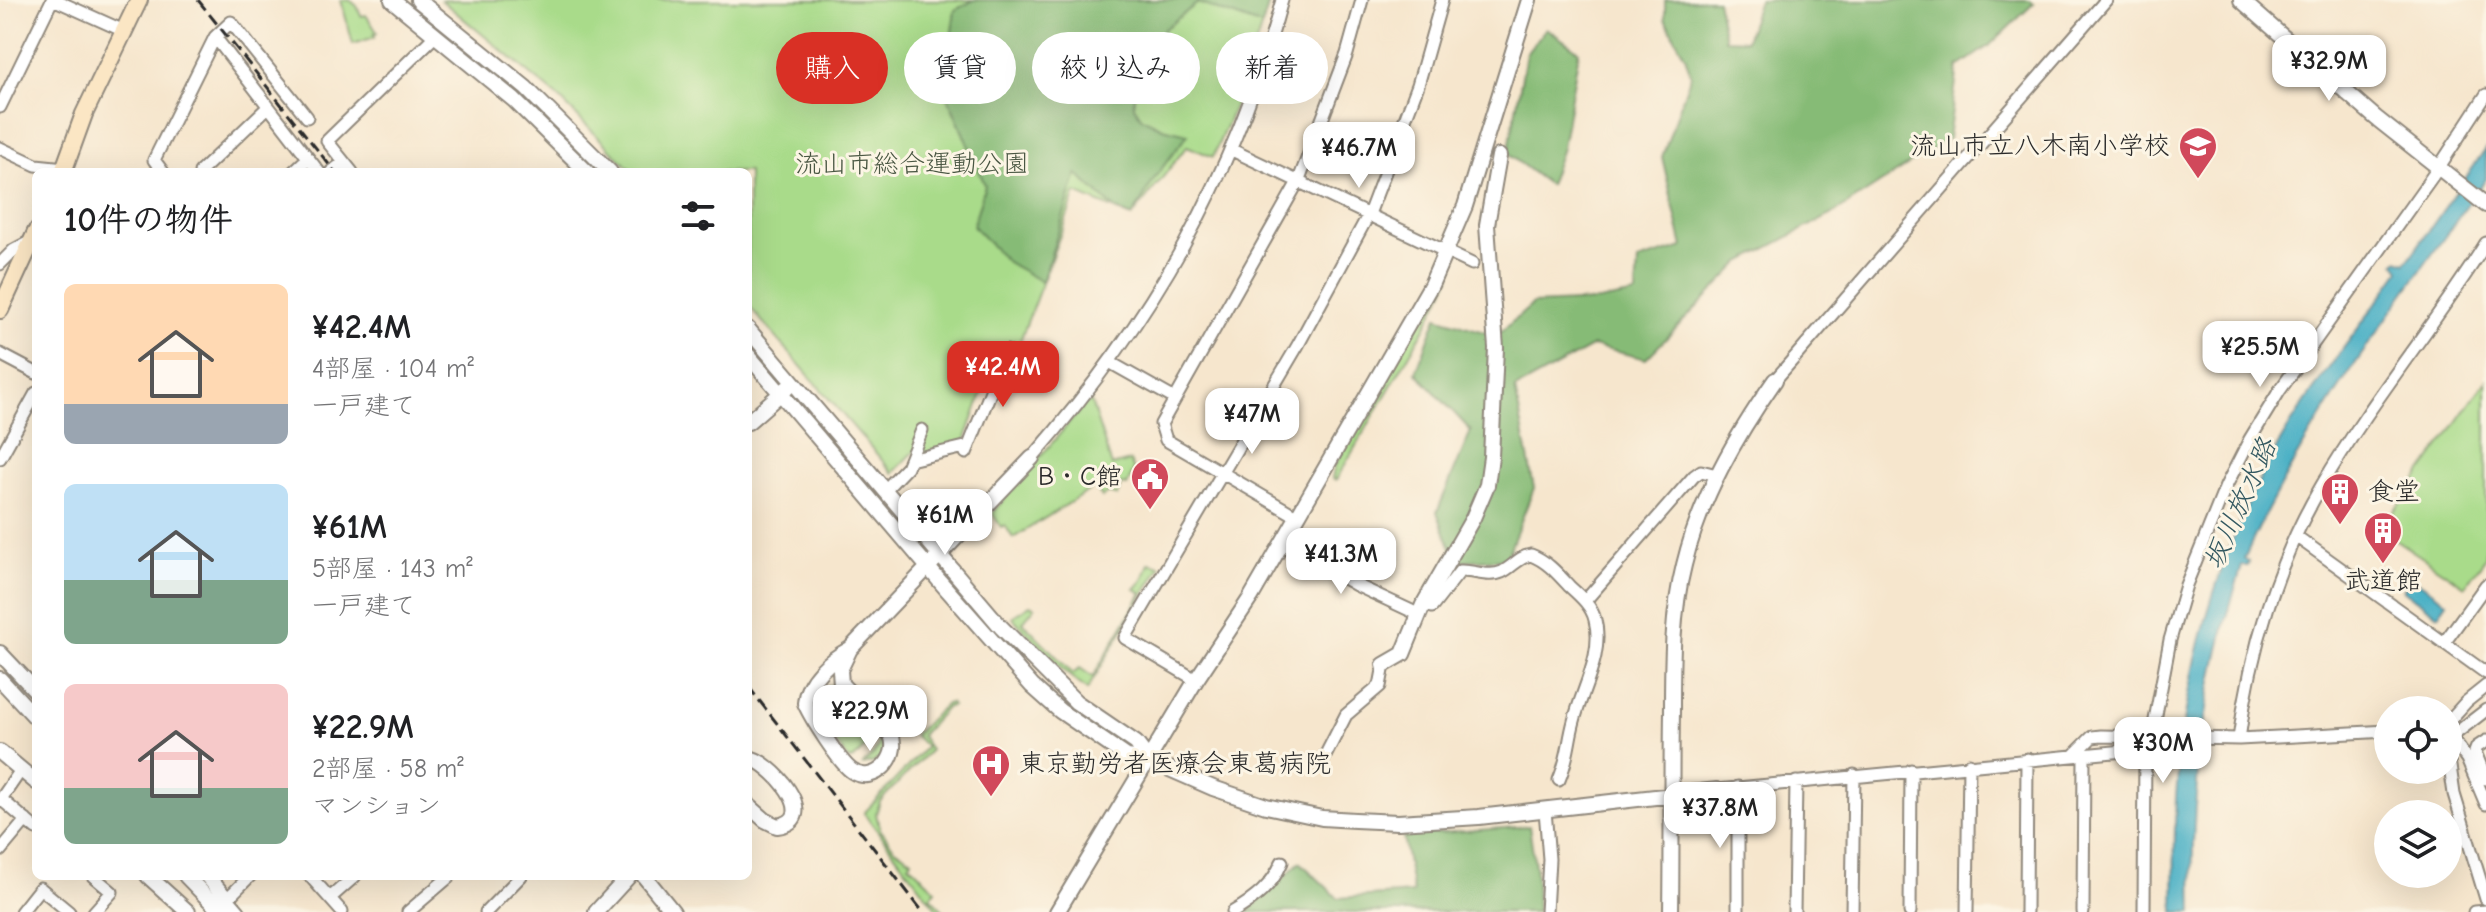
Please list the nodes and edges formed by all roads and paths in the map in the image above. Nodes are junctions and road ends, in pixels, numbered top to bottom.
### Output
1 (53, 0) edge
2 (139, 0) edge
3 (392, 0) edge
4 (418, 0) edge
5 (1282, 0) edge
6 (1362, 0) edge
7 (1442, 0) edge
8 (1529, 0) edge
9 (2106, 0) edge
10 (2241, 0) edge
11 (124, 31) junction
12 (436, 35) junction
13 (215, 37) junction
14 (0, 73) edge
15 (14, 80) junction
16 (2486, 95) edge
17 (0, 107) edge
18 (268, 107) junction
19 (307, 117) dead end
20 (0, 148) edge
21 (1232, 150) junction
22 (1499, 156) dead end
23 (308, 158) junction
24 (348, 167) edge
25 (53, 168) edge
26 (65, 168) edge
27 (160, 168) edge
28 (204, 168) edge
29 (297, 168) edge
30 (316, 168) edge
31 (583, 168) edge
32 (606, 168) edge
33 (2442, 170) junction
34 (1299, 180) junction
35 (2486, 205) edge
36 (1369, 214) junction
37 (32, 237) edge
38 (32, 240) edge
39 (2486, 243) edge
40 (1446, 252) junction
41 (0, 264) edge
42 (1472, 264) dead end
43 (0, 310) edge
44 (752, 334) edge
45 (1007, 351) dead end
46 (0, 354) edge
47 (752, 360) edge
48 (1111, 363) junction
49 (32, 371) edge
50 (1775, 380) joint
51 (793, 382) junction
52 (781, 393) junction
53 (1175, 399) junction
54 (32, 400) edge
55 (752, 418) edge
56 (922, 430) dead end
57 (0, 458) edge
58 (1032, 458) joint
59 (910, 460) junction
60 (1221, 473) junction
61 (1717, 475) junction
62 (885, 490) junction
63 (1298, 517) junction
64 (2297, 537) junction
65 (1283, 543) junction
66 (941, 556) junction
67 (929, 568) junction
68 (2486, 585) edge
69 (1585, 601) junction
70 (1421, 610) junction
71 (2444, 643) junction
72 (850, 649) junction
73 (0, 653) edge
74 (1384, 665) joint
75 (2486, 673) edge
76 (0, 679) edge
77 (840, 680) junction
78 (1196, 680) junction
79 (809, 685) junction
80 (32, 686) edge
81 (2486, 686) edge
82 (2462, 706) edge
83 (2486, 710) edge
84 (32, 714) edge
85 (2462, 727) edge
86 (2374, 732) edge
87 (2157, 737) junction
88 (2236, 738) junction
89 (2486, 741) edge
90 (0, 752) edge
91 (2462, 753) edge
92 (2079, 754) junction
93 (752, 759) edge
94 (2027, 759) junction
95 (1149, 760) junction
96 (1323, 760) dead end
97 (1969, 764) junction
98 (21, 770) junction
99 (1911, 770) junction
100 (1854, 775) junction
101 (32, 779) edge
102 (2486, 779) edge
103 (1559, 780) dead end
104 (1796, 782) junction
105 (2453, 784) edge
106 (1738, 787) junction
107 (1717, 790) joint
108 (1672, 793) junction
109 (0, 799) edge
110 (2486, 804) edge
111 (752, 809) edge
112 (1545, 810) junction
113 (26, 820) junction
114 (32, 825) edge
115 (0, 851) edge
116 (1282, 862) dead end
117 (98, 880) edge
118 (152, 880) edge
119 (191, 880) edge
120 (209, 880) edge
121 (246, 880) edge
122 (314, 880) edge
123 (350, 880) edge
124 (445, 880) edge
125 (517, 880) edge
126 (625, 880) edge
127 (647, 880) edge
128 (330, 898) junction
129 (2486, 899) edge
130 (224, 905) edge
131 (2486, 911) edge
132 (21, 912) edge
133 (69, 912) edge
134 (94, 912) edge
135 (188, 912) edge
136 (238, 912) edge
137 (342, 912) edge
138 (408, 912) edge
139 (486, 912) edge
140 (596, 912) edge
141 (673, 912) edge
142 (1057, 912) edge
143 (1233, 912) edge
144 (1546, 912) edge
145 (1671, 912) edge
146 (1738, 912) edge
147 (1794, 912) edge
148 (1852, 912) edge
149 (1910, 912) edge
150 (1967, 912) edge
151 (2026, 912) edge
152 (2083, 912) edge
153 (2144, 912) edge
154 (2474, 912) edge

1 - 11 street
1 - 15 street
2 - 11 main road
3 - 12 street
4 - 32 street
5 - 21 street
6 - 34 street
7 - 36 street
8 - 40 street
9 - 50 street
10 - 33 street
11 - 26 main road
12 - 24 street
12 - 31 street
13 - 18 street
13 - 19 street
13 - 27 street
14 - 15 street
15 - 17 street
16 - 33 street
18 - 23 street
18 - 28 street
20 - 25 street
21 - 34 street
21 - 48 street
22 - 70 street
23 - 29 street
23 - 30 street
33 - 35 street
33 - 87 street
34 - 36 street
34 - 53 street
36 - 40 street
36 - 60 street
37 - 41 street
38 - 43 main road
39 - 64 street
40 - 42 street
40 - 63 street
44 - 51 street
45 - 59 street
46 - 49 street
47 - 52 street
48 - 53 street
48 - 58 street
50 - 61 street
51 - 52 street
51 - 62 street
52 - 55 street
52 - 67 street
53 - 60 street
54 - 57 street
56 - 59 street
58 - 66 street
59 - 62 street
60 - 63 street
60 - 78 street
61 - 69 street
61 - 108 street
62 - 66 street
63 - 65 street
64 - 71 street
64 - 88 street
65 - 70 street
65 - 78 street
66 - 67 street
66 - 95 street
67 - 72 street
67 - 95 street
68 - 71 street
69 - 70 street
69 - 103 street
70 - 74 street
71 - 75 street
72 - 77 street
72 - 79 street
73 - 80 street
74 - 96 street
76 - 84 street
77 - 79 street
77 - 79 street
78 - 95 street
81 - 82 street
83 - 85 street
86 - 88 street
87 - 88 street
87 - 92 street
89 - 102 street
90 - 98 street
91 - 110 street
92 - 94 street
92 - 152 street
92 - 153 street
93 - 111 street
94 - 97 street
94 - 151 street
95 - 112 street
95 - 142 street
97 - 99 street
97 - 150 street
98 - 101 street
98 - 109 street
99 - 100 street
99 - 149 street
100 - 104 street
100 - 148 street
104 - 106 street
104 - 147 street
105 - 129 street
106 - 107 street
106 - 146 street
107 - 108 street
108 - 112 street
108 - 145 street
109 - 113 street
112 - 144 street
113 - 114 street
113 - 115 street
116 - 143 street
117 - 134 street
118 - 135 street
119 - 130 street
120 - 130 street
121 - 130 street
122 - 128 street
123 - 128 street
124 - 138 street
125 - 139 street
126 - 140 street
127 - 141 street
128 - 137 street
130 - 136 street
131 - 154 street
132 - 133 street

